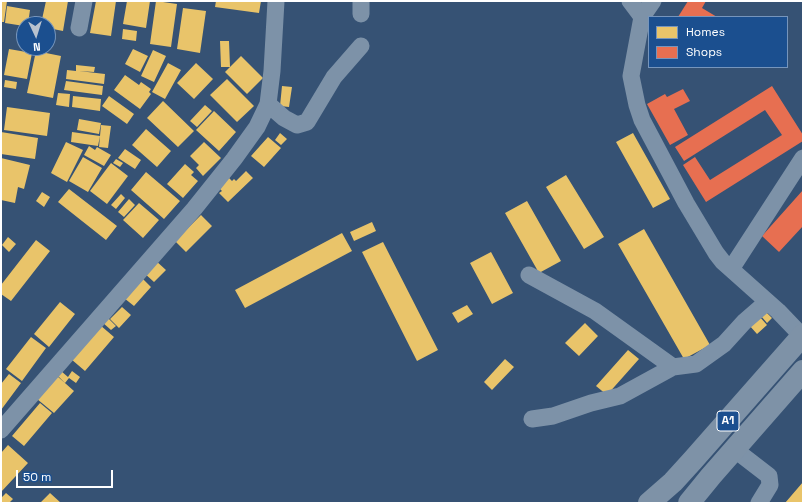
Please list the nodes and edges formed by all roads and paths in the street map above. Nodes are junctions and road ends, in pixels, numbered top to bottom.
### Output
1 (84, 1) edge
2 (276, 1) edge
3 (630, 1) edge
4 (653, 1) edge
5 (642, 17) junction
6 (79, 28) dead end
7 (361, 46) dead end
8 (268, 104) junction
9 (803, 158) edge
10 (731, 269) junction
11 (529, 275) dead end
12 (768, 302) junction
13 (802, 335) edge
14 (673, 367) junction
15 (803, 371) edge
16 (532, 419) dead end
17 (1, 430) edge
18 (734, 449) junction
19 (649, 503) edge
20 (689, 503) edge
21 (759, 503) edge

1 - 6 street
2 - 8 street
3 - 5 street
4 - 5 street
5 - 10 street
7 - 8 street
8 - 17 street
9 - 10 street
10 - 12 street
11 - 14 street
12 - 13 street
12 - 14 street
13 - 19 highway, A1
14 - 16 street
15 - 18 highway, A1
18 - 20 highway, A1
18 - 21 street

